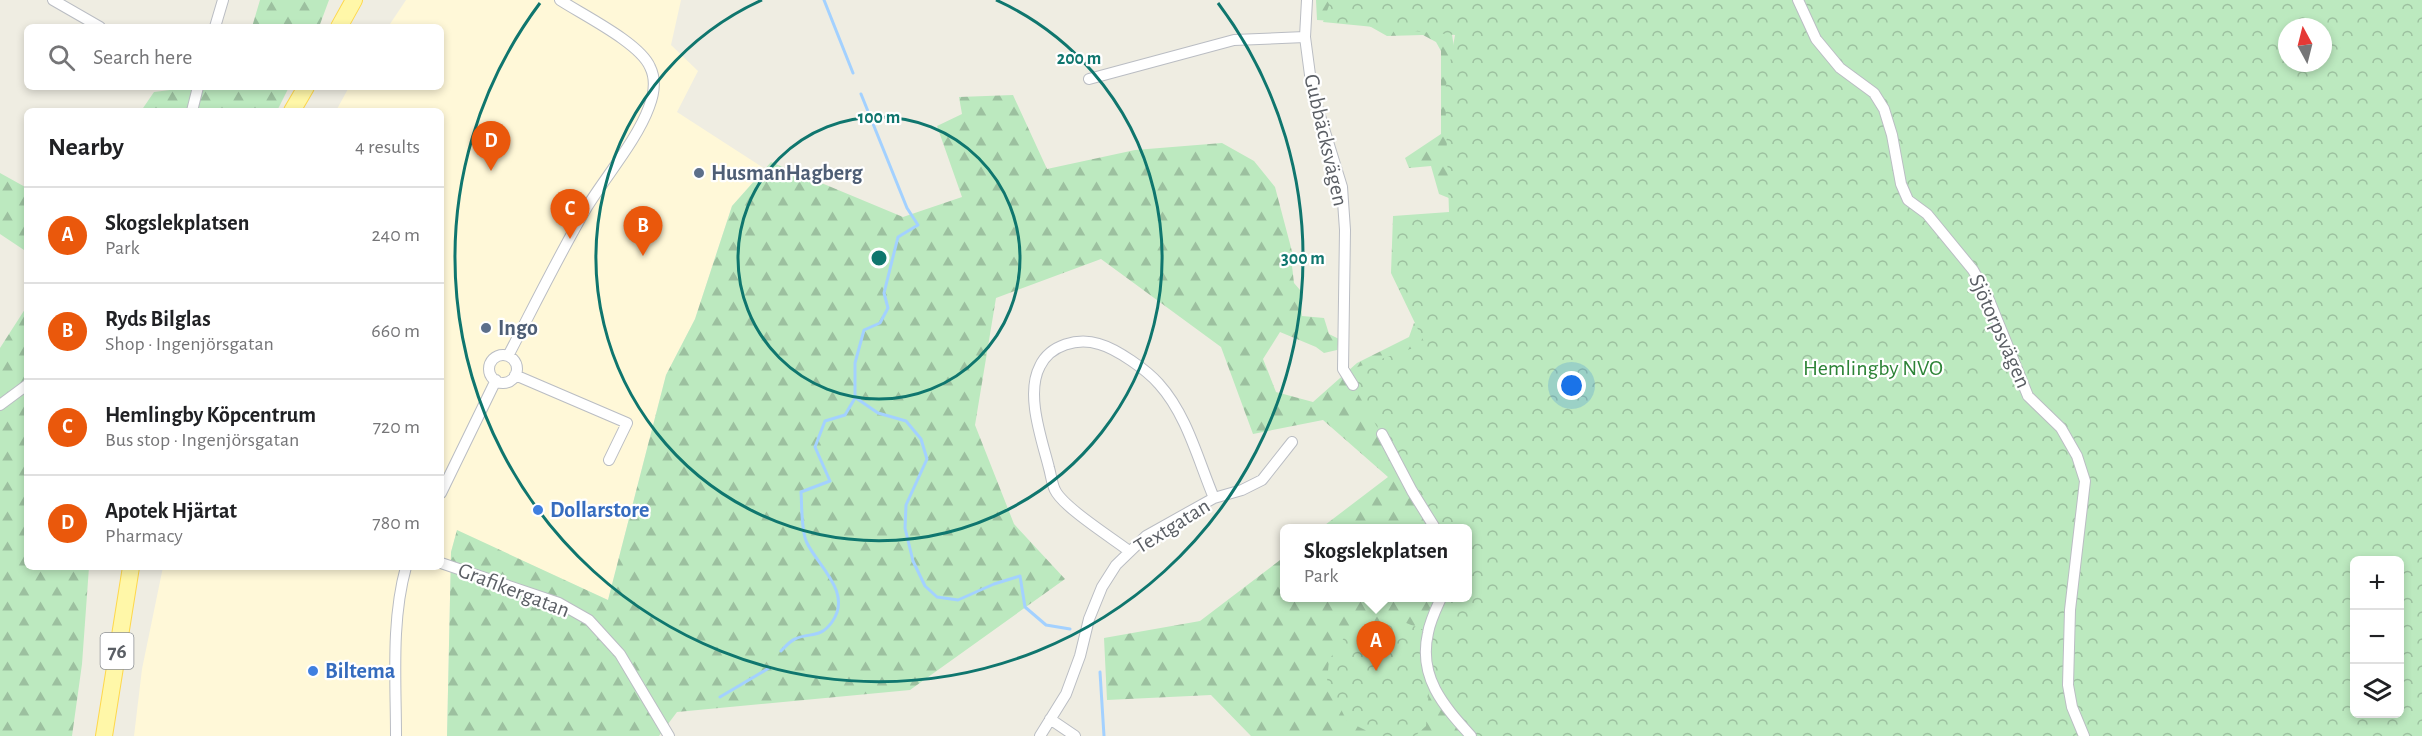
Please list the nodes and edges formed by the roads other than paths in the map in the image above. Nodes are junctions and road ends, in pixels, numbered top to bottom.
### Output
1 (53, 0) edge
2 (223, 0) edge
3 (560, 0) edge
4 (1307, 0) edge
5 (1798, 0) edge
6 (353, 1) edge
7 (95, 24) edge
8 (216, 24) edge
9 (341, 24) edge
10 (1305, 37) junction
11 (1089, 79) dead end
12 (197, 90) edge
13 (304, 90) edge
14 (193, 108) edge
15 (294, 108) edge
16 (508, 356) junction
17 (515, 375) junction
18 (496, 380) junction
19 (1353, 385) dead end
20 (24, 387) edge
21 (0, 405) edge
22 (1382, 435) dead end
23 (1292, 442) dead end
24 (609, 460) dead end
25 (444, 487) edge
26 (1214, 498) junction
27 (1433, 524) edge
28 (1129, 550) junction
29 (444, 564) edge
30 (131, 570) edge
31 (405, 570) edge
32 (1439, 602) edge
33 (1050, 719) junction
34 (104, 736) edge
35 (396, 736) edge
36 (669, 736) edge
37 (1040, 736) edge
38 (1075, 736) edge
39 (1471, 736) edge
40 (2085, 736) edge

1 - 7 street
2 - 8 street
3 - 16 street
4 - 10 street, Gubbäcksvägen
5 - 40 street, Sjötorpsvägen
6 - 9 main road
10 - 11 street
10 - 19 street, Gubbäcksvägen
12 - 14 street
13 - 15 main road
16 - 17 street
16 - 18 street
17 - 18 street
17 - 24 street
18 - 25 street
20 - 21 street
22 - 27 street
23 - 26 street, Textgatan
26 - 28 street, Textgatan
26 - 28 street
28 - 33 street, Textgatan
29 - 36 street, Grafikergatan
30 - 34 main road, 76
31 - 35 street
32 - 39 street
33 - 37 street, Textgatan
33 - 38 street

